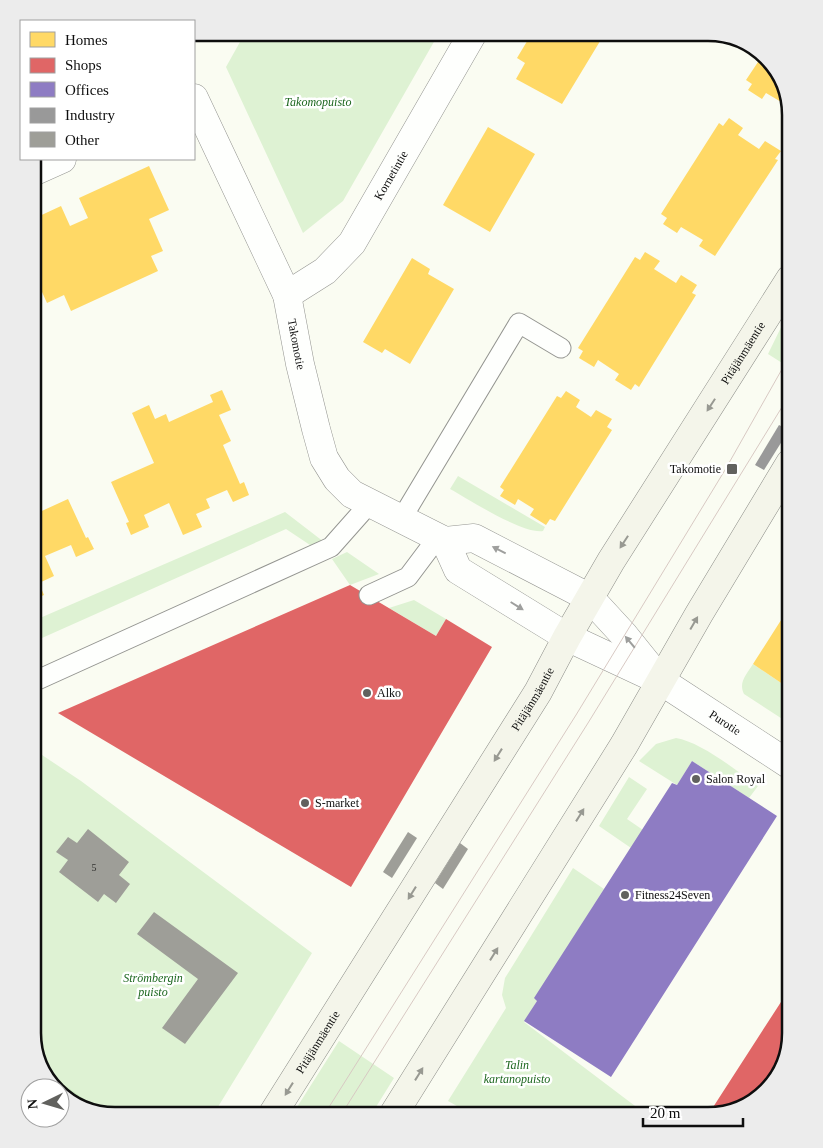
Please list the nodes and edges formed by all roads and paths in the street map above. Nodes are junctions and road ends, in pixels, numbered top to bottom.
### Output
1 (468, 41) edge
2 (195, 101) edge
3 (60, 160) edge
4 (41, 168) edge
5 (782, 293) edge
6 (287, 295) junction
7 (561, 348) dead end
8 (782, 476) edge
9 (370, 503) junction
10 (402, 518) junction
11 (442, 539) junction
12 (369, 595) dead end
13 (590, 598) junction
14 (567, 637) junction
15 (41, 678) edge
16 (661, 680) junction
17 (782, 760) edge
18 (277, 1107) edge
19 (398, 1107) edge

1 - 6 street, Kornetintie
2 - 6 street, Takomotie
3 - 4 street
5 -> 13 main road, Pitäjänmäentie
6 - 9 street, Takomotie
7 - 10 lane
16 -> 8 main road
9 - 10 street, Takomotie
9 - 15 lane
10 - 11 street, Takomotie
11 - 12 lane
13 -> 11 street
11 -> 14 street
13 - 14 main road, Pitäjänmäentie
16 -> 13 street
14 - 16 street
14 -> 18 main road, Pitäjänmäentie
16 - 17 street, Purotie
19 -> 16 main road

